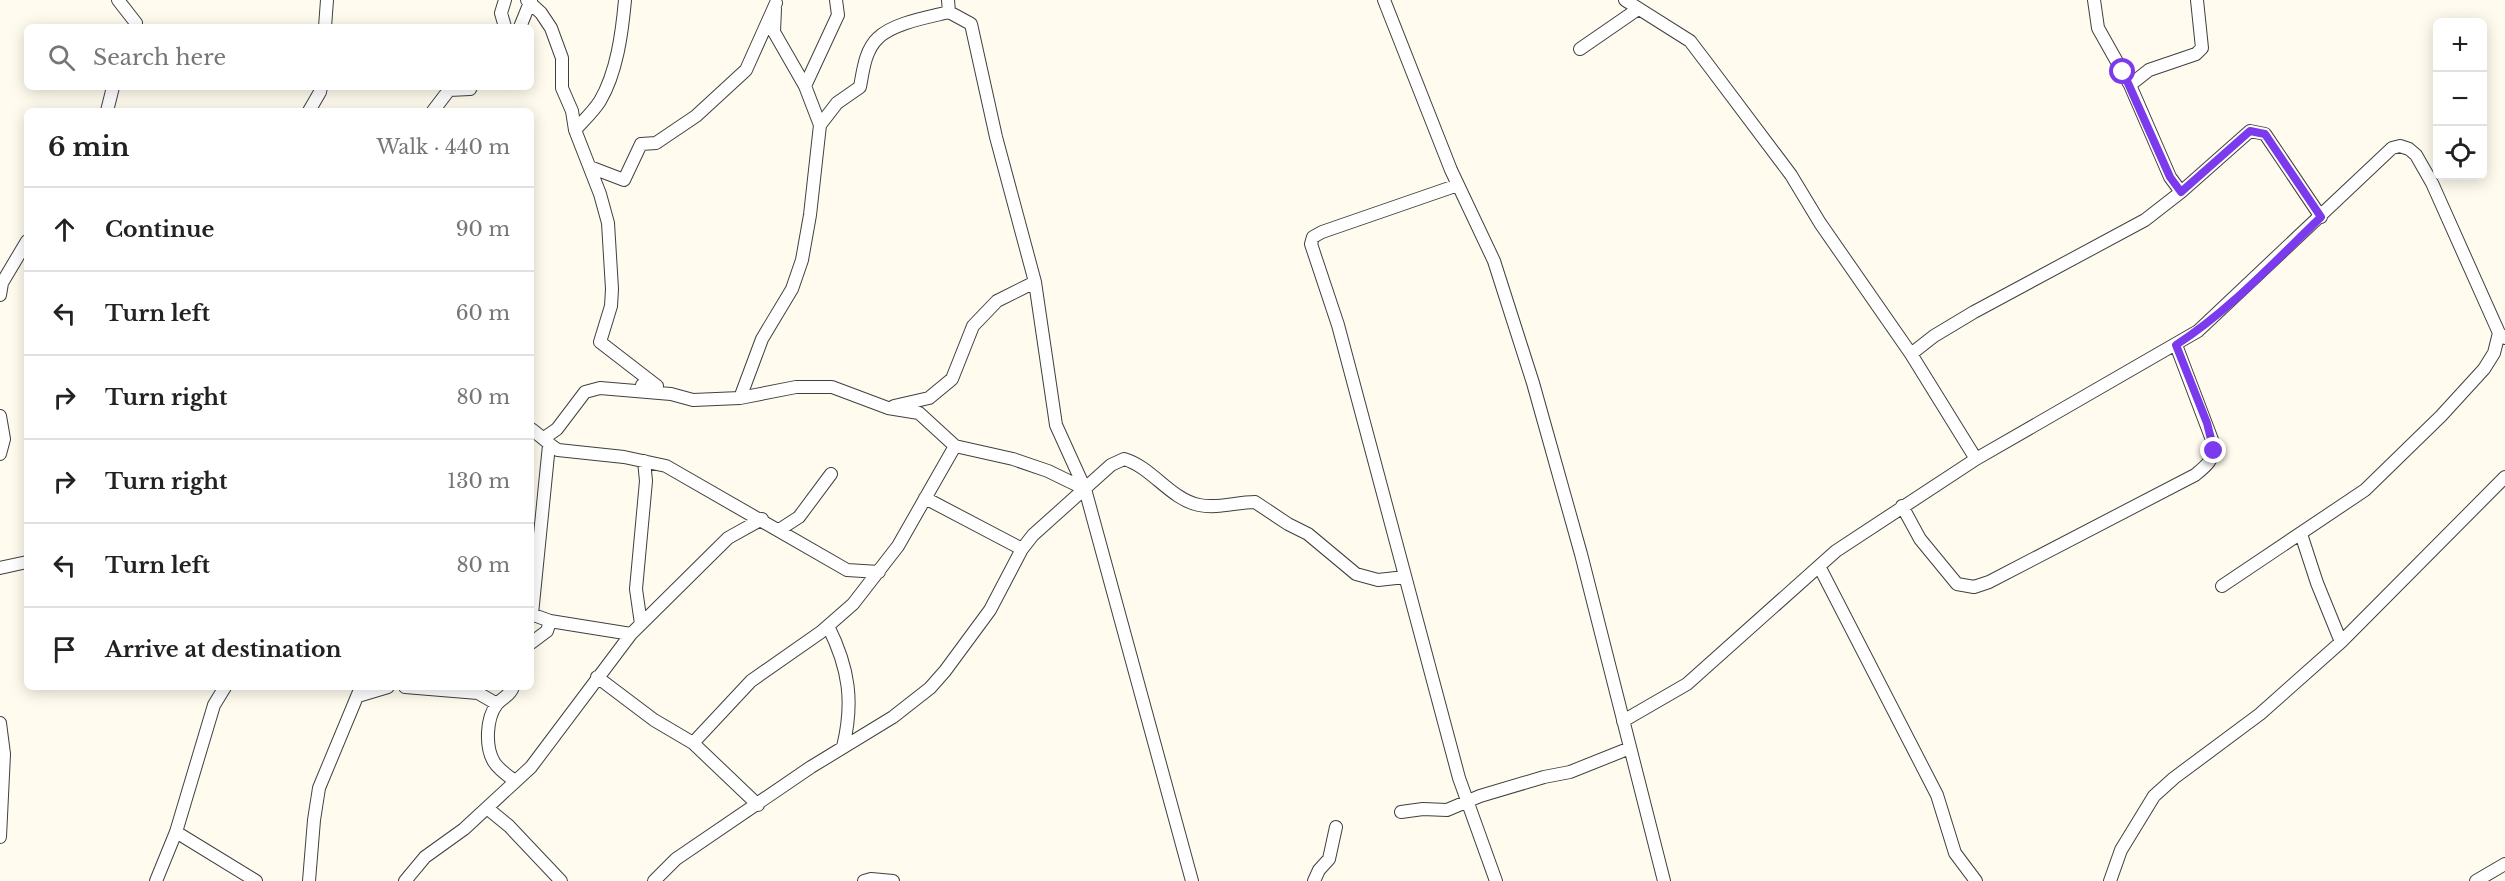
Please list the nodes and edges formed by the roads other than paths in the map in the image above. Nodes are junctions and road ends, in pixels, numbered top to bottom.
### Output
1 (118, 0) edge
2 (327, 0) edge
3 (505, 0) edge
4 (625, 0) edge
5 (836, 0) edge
6 (1384, 0) edge
7 (1625, 0) edge
8 (2094, 0) edge
9 (2197, 0) edge
10 (529, 1) edge
11 (777, 2) edge
12 (948, 6) edge
13 (1638, 9) junction
14 (136, 24) edge
15 (325, 24) edge
16 (503, 24) edge
17 (521, 24) edge
18 (1580, 49) dead end
19 (2130, 85) junction
20 (806, 86) junction
21 (112, 90) edge
22 (320, 90) edge
23 (449, 90) edge
24 (109, 108) edge
25 (311, 108) edge
26 (435, 108) edge
27 (820, 125) junction
28 (575, 130) junction
29 (590, 167) junction
30 (1458, 185) junction
31 (2181, 192) junction
32 (2321, 217) junction
33 (24, 246) edge
34 (1035, 282) junction
35 (0, 295) edge
36 (2502, 335) edge
37 (2176, 345) junction
38 (1911, 354) junction
39 (600, 387) junction
40 (740, 398) junction
41 (888, 408) junction
42 (0, 416) edge
43 (534, 431) edge
44 (546, 441) junction
45 (955, 446) junction
46 (0, 454) edge
47 (1976, 459) junction
48 (644, 461) junction
49 (831, 474) dead end
50 (2505, 478) edge
51 (1085, 489) junction
52 (925, 498) junction
53 (1902, 506) junction
54 (762, 519) junction
55 (779, 530) junction
56 (2301, 534) junction
57 (1022, 549) junction
58 (24, 563) edge
59 (1819, 566) junction
60 (0, 568) edge
61 (879, 572) junction
62 (1405, 577) junction
63 (2222, 586) dead end
64 (534, 589) edge
65 (534, 615) edge
66 (550, 621) junction
67 (641, 624) junction
68 (828, 626) junction
69 (631, 634) junction
70 (534, 641) edge
71 (2341, 642) junction
72 (597, 676) junction
73 (223, 690) edge
74 (444, 690) edge
75 (512, 690) edge
76 (359, 691) edge
77 (497, 704) junction
78 (1623, 721) junction
79 (0, 723) edge
80 (693, 743) junction
81 (843, 747) junction
82 (1630, 748) junction
83 (515, 781) junction
84 (1467, 802) junction
85 (758, 805) junction
86 (487, 808) junction
87 (1401, 812) dead end
88 (1336, 827) dead end
89 (176, 832) junction
90 (0, 837) edge
91 (2505, 864) edge
92 (156, 881) edge
93 (256, 881) edge
94 (309, 881) edge
95 (405, 881) edge
96 (561, 881) edge
97 (654, 881) edge
98 (864, 881) edge
99 (893, 881) edge
100 (1192, 881) edge
101 (1314, 881) edge
102 (1496, 881) edge
103 (1664, 881) edge
104 (1976, 881) edge
105 (2110, 881) edge
106 (2476, 881) edge

1 - 14 street
2 - 15 street
3 - 16 street
4 - 28 street
5 - 20 street
6 - 30 street
7 - 13 street
8 - 19 street
9 - 19 street
10 - 17 street
10 - 28 street
11 - 20 street
11 - 29 street
12 - 27 street
12 - 34 street
13 - 18 street
13 - 38 street
19 - 31 street
20 - 27 street
21 - 24 street
22 - 25 street
23 - 26 street
27 - 40 street
28 - 29 street
29 - 39 street
30 - 62 street
30 - 78 street
31 - 32 street
31 - 38 street
32 - 36 street
32 - 37 street
33 - 35 street
34 - 41 street
34 - 51 street
36 - 56 street
37 - 47 street
37 - 53 street
38 - 47 street
39 - 40 street
39 - 44 street
40 - 41 street
41 - 45 street
42 - 46 street
43 - 44 street
44 - 48 street
44 - 64 street
45 - 51 street
45 - 52 street
47 - 53 street
48 - 54 street
48 - 67 street
49 - 55 street
50 - 71 street
51 - 57 street
51 - 62 street
51 - 100 street
52 - 57 street
52 - 61 street
53 - 59 street
54 - 55 street
54 - 67 street
55 - 61 street
56 - 63 street
56 - 71 street
57 - 81 street
58 - 60 street
59 - 78 street
59 - 104 street
61 - 68 street
62 - 84 street
65 - 66 street
66 - 69 street
66 - 70 street
67 - 69 street
68 - 80 street
68 - 81 street
69 - 72 street
71 - 105 street
72 - 80 street
72 - 83 street
73 - 89 street
74 - 77 street
75 - 77 street
76 - 94 street
77 - 83 street
78 - 82 street
79 - 90 street
80 - 85 street
81 - 85 street
82 - 84 street
82 - 103 street
83 - 86 street
84 - 87 street
84 - 102 street
85 - 97 street
86 - 95 street
86 - 96 street
88 - 101 street
89 - 92 street
89 - 93 street
91 - 106 street
98 - 99 street

